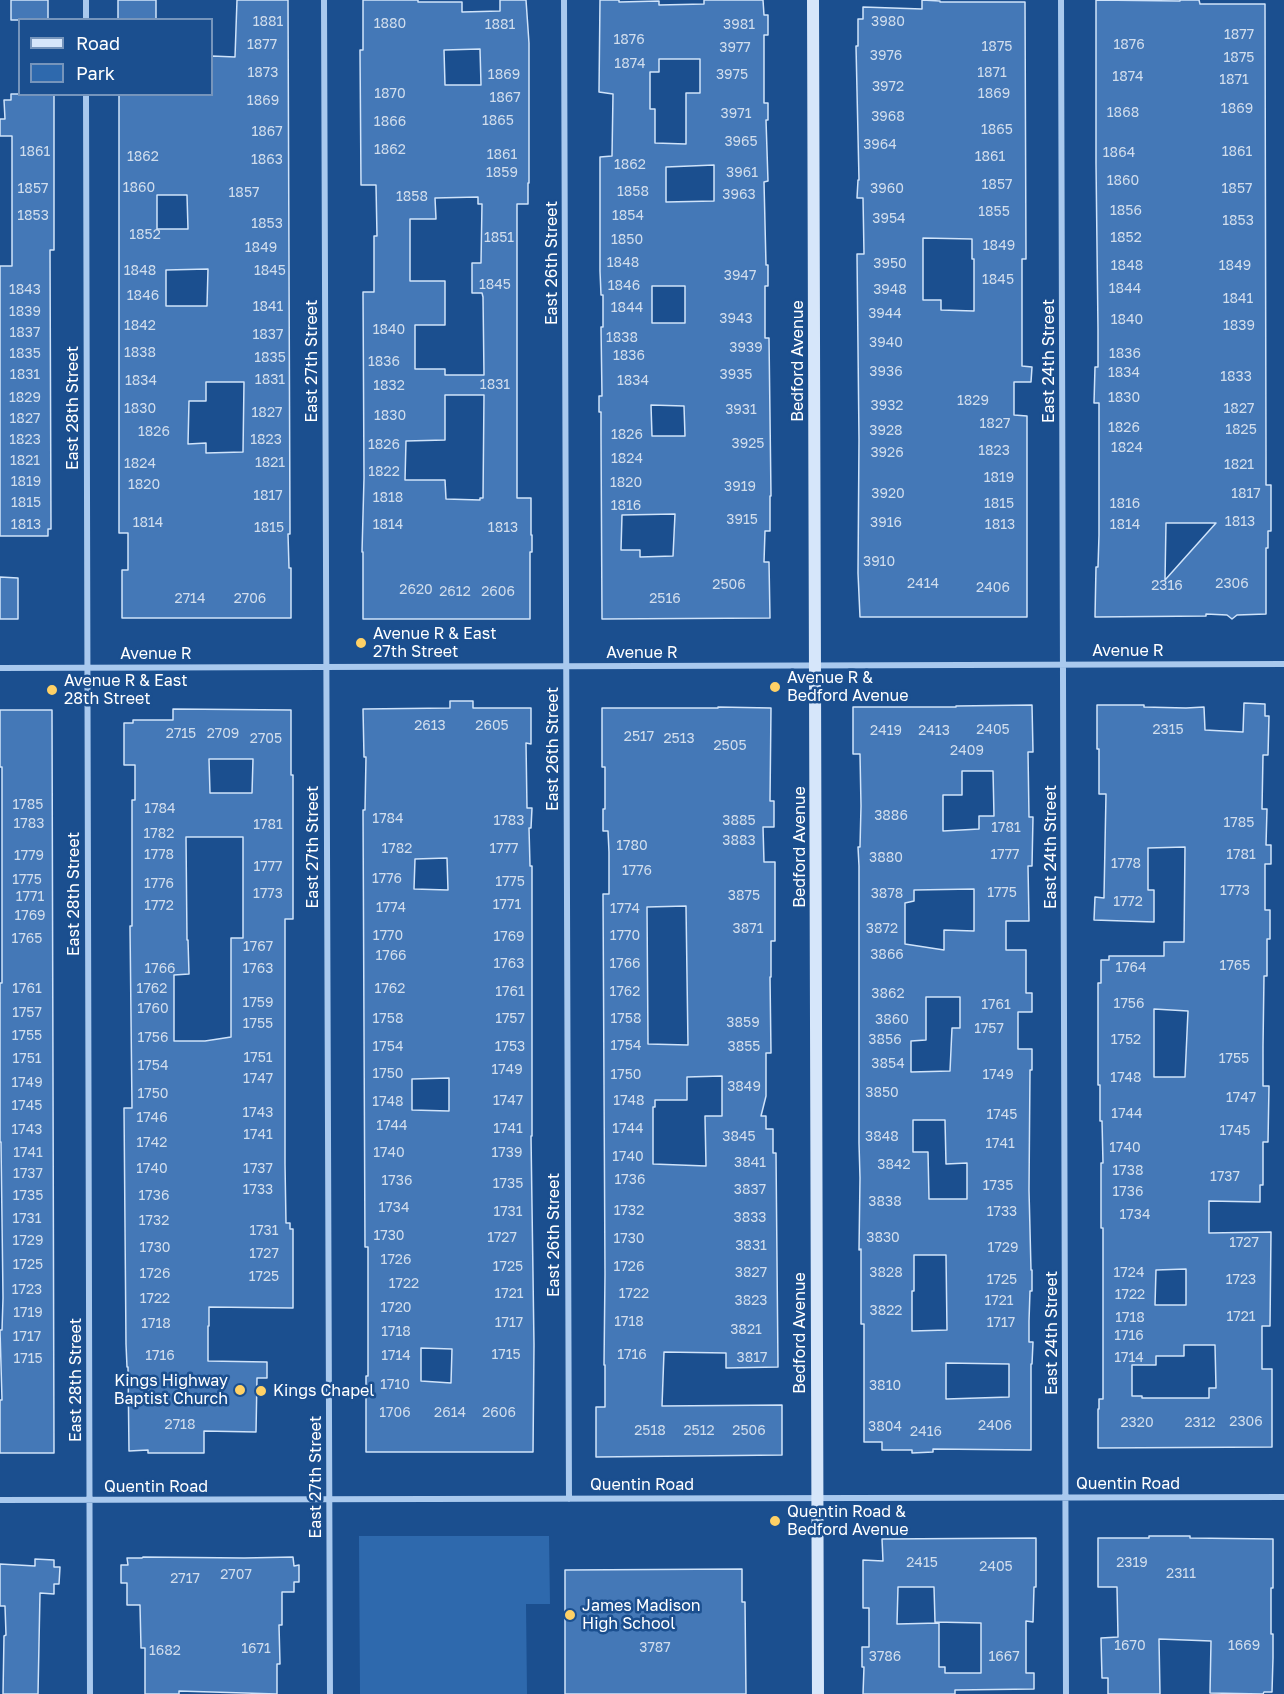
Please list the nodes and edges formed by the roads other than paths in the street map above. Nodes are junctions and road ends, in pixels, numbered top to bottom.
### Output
1 (86, 0) edge
2 (324, 0) edge
3 (564, 0) edge
4 (813, 0) edge
5 (1060, 0) edge
6 (86, 18) edge
7 (86, 96) edge
8 (1284, 664) edge
9 (816, 665) junction
10 (1064, 665) junction
11 (567, 666) junction
12 (326, 667) junction
13 (0, 668) edge
14 (88, 668) junction
15 (1065, 1497) junction
16 (1284, 1497) edge
17 (817, 1498) junction
18 (569, 1499) junction
19 (0, 1500) edge
20 (90, 1500) junction
21 (329, 1500) junction
22 (90, 1694) edge
23 (330, 1694) edge
24 (818, 1694) edge
25 (1066, 1694) edge

1 - 6 street
2 - 12 street, East 27th Street
3 - 11 street, East 26th Street
4 - 9 main road, Bedford Avenue
5 - 10 street, East 24th Street
7 - 14 street, East 28th Street
8 - 10 street, Avenue R
9 - 10 street, Avenue R
9 - 11 street, Avenue R
9 - 17 main road, Bedford Avenue
10 - 15 street, East 24th Street
11 - 12 street, Avenue R
11 - 18 street, East 26th Street
12 - 14 street, Avenue R
12 - 21 street, East 27th Street
13 - 14 street, Avenue R
14 - 20 street, East 28th Street
15 - 16 street, Quentin Road
15 - 17 street, Quentin Road
15 - 25 street, East 24th Street
17 - 18 street, Quentin Road
17 - 24 main road, Bedford Avenue
18 - 21 street, Quentin Road
19 - 20 street, Quentin Road
20 - 21 street, Quentin Road
20 - 22 street, East 28th Street
21 - 23 street, East 27th Street

